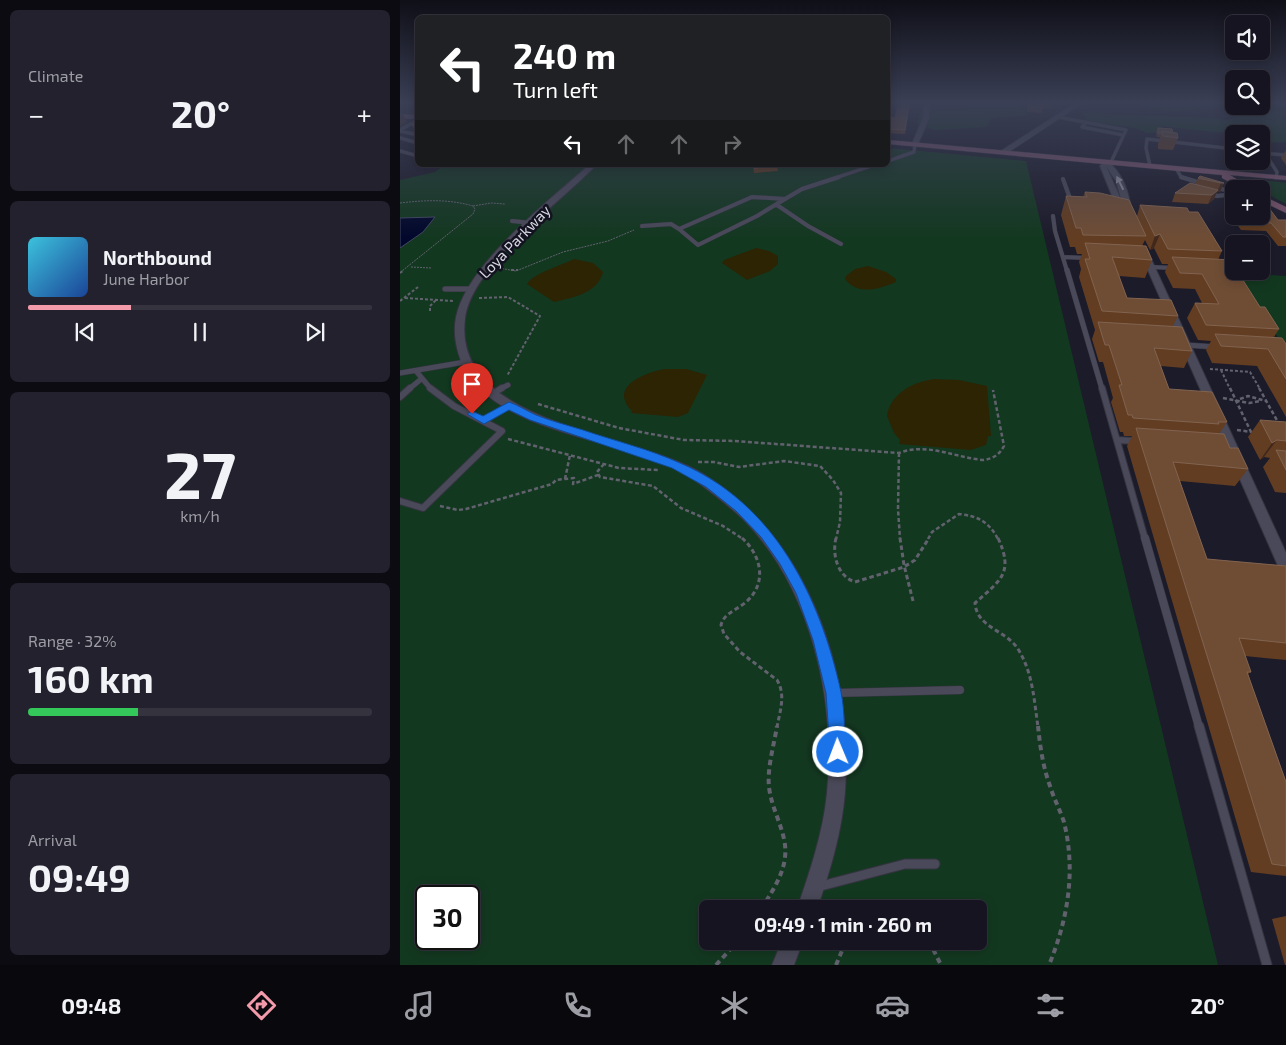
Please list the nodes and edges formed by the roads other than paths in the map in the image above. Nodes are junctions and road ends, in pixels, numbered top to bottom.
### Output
1 (914, 148) edge
2 (959, 148) edge
3 (1009, 148) edge
4 (1116, 148) edge
5 (1146, 148) edge
6 (400, 151) edge
7 (1003, 152) junction
8 (1270, 154) edge
9 (415, 155) edge
10 (1286, 155) edge
11 (890, 160) edge
12 (1109, 162) junction
13 (1270, 162) edge
14 (1150, 166) junction
15 (591, 167) edge
16 (868, 167) edge
17 (1176, 168) junction
18 (1219, 172) junction
19 (1181, 177) junction
20 (1276, 178) junction
21 (1286, 178) edge
22 (1063, 180) dead end
23 (1233, 180) edge
24 (1185, 183) dead end
25 (1225, 190) edge
26 (1199, 192) edge
27 (1225, 195) edge
28 (787, 199) junction
29 (1270, 202) edge
30 (777, 205) junction
31 (1081, 206) edge
32 (1286, 210) edge
33 (1053, 216) dead end
34 (512, 221) dead end
35 (1129, 221) edge
36 (532, 223) junction
37 (642, 226) road end
38 (679, 229) junction
39 (1138, 240) edge
40 (840, 244) dead end
41 (1063, 257) junction
42 (1091, 259) edge
43 (1146, 263) junction
44 (1180, 269) edge
45 (445, 289) dead end
46 (472, 294) junction
47 (1086, 334) junction
48 (1096, 335) edge
49 (1181, 342) junction
50 (1222, 347) edge
51 (465, 362) junction
52 (416, 372) junction
53 (400, 373) edge
54 (420, 380) junction
55 (508, 385) road end
56 (492, 394) junction
57 (400, 397) edge
58 (509, 405) junction
59 (484, 421) junction
60 (1117, 440) junction
61 (1146, 442) edge
62 (400, 501) edge
63 (1286, 568) edge
64 (960, 690) dead end
65 (834, 693) junction
66 (935, 864) dead end
67 (816, 888) junction
68 (811, 900) edge
69 (789, 950) edge
70 (783, 965) edge
71 (1267, 965) edge

1 - 11 lane
2 - 7 main road
3 - 7 street
4 - 12 lane
5 - 14 lane
6 - 9 lane
7 - 12 main road
8 - 10 lane
12 - 14 main road
12 - 35 street
13 - 20 lane
14 - 17 main road
15 - 36 street, Loya Parkway
16 - 28 lane
17 - 18 main road
17 - 19 lane
18 - 20 main road
18 - 23 main road
19 - 24 lane
19 - 25 lane
20 - 21 main road
22 - 31 lane
26 - 27 lane
28 - 30 lane
28 - 38 lane
29 - 32 main road
30 - 38 lane
30 - 40 lane
33 - 41 lane
34 - 36 lane
36 - 46 street, Loya Parkway
37 - 38 lane
39 - 43 street
41 - 42 lane
41 - 47 lane
43 - 44 lane
43 - 49 street
45 - 46 lane
46 - 51 street, Loya Parkway
47 - 48 lane
47 - 60 lane
49 - 50 lane
49 - 63 street
51 - 52 lane
51 - 56 street, Loya Parkway
52 - 53 lane
52 - 54 lane
54 - 57 lane
54 - 59 lane
55 - 56 lane
56 - 58 street, Loya Parkway
58 - 59 lane
58 - 65 street, Loya Parkway
59 - 62 lane
60 - 61 lane
60 - 71 lane
64 - 65 lane
65 - 67 street, Loya Parkway
66 - 67 lane
67 - 68 street, Loya Parkway
69 - 70 street

